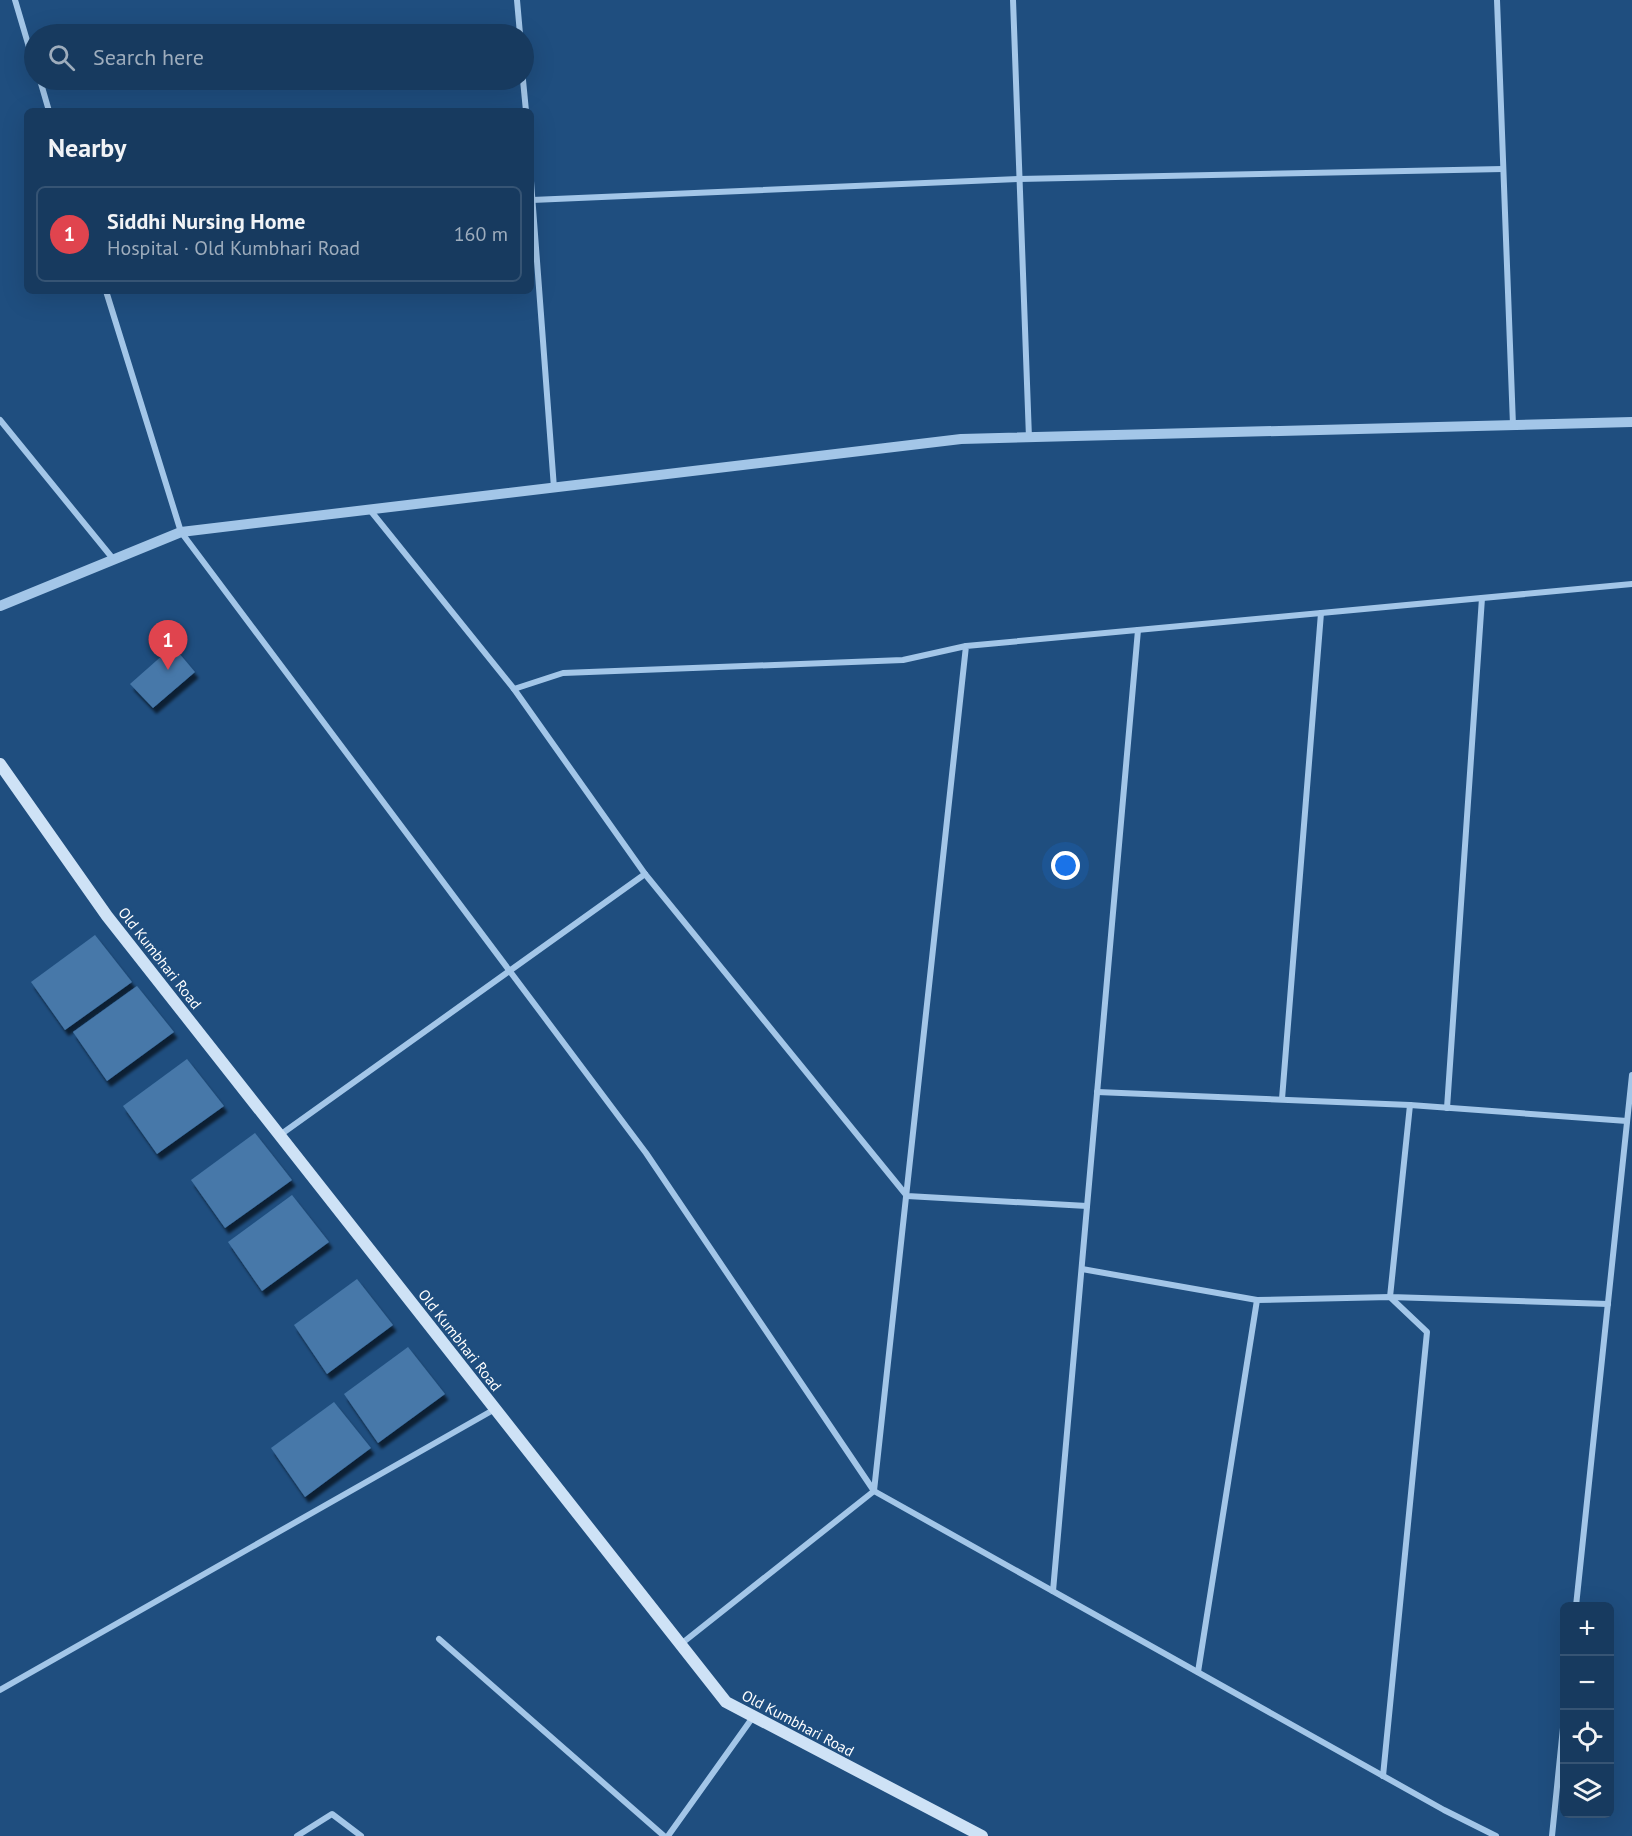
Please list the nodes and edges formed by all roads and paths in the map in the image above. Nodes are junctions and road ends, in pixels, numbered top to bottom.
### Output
1 (15, 0) edge
2 (517, 0) edge
3 (1013, 0) edge
4 (1497, 0) edge
5 (519, 24) edge
6 (24, 30) edge
7 (42, 90) edge
8 (524, 90) edge
9 (48, 108) edge
10 (526, 108) edge
11 (1503, 169) junction
12 (1020, 179) junction
13 (534, 200) edge
14 (534, 226) edge
15 (107, 294) edge
16 (0, 420) edge
17 (1632, 422) edge
18 (1513, 425) junction
19 (1029, 438) junction
20 (554, 488) junction
21 (370, 509) junction
22 (181, 532) junction
23 (114, 560) junction
24 (1632, 584) edge
25 (1482, 598) junction
26 (0, 606) edge
27 (1321, 613) junction
28 (1138, 630) junction
29 (966, 646) junction
30 (514, 689) junction
31 (0, 764) edge
32 (645, 874) junction
33 (510, 972) junction
34 (1632, 1076) edge
35 (1097, 1092) junction
36 (1282, 1100) junction
37 (1410, 1105) junction
38 (1447, 1108) junction
39 (1627, 1121) junction
40 (280, 1135) junction
41 (907, 1196) junction
42 (1087, 1206) junction
43 (1082, 1269) junction
44 (1390, 1297) junction
45 (1257, 1300) junction
46 (1608, 1304) junction
47 (496, 1409) junction
48 (874, 1491) junction
49 (1053, 1591) junction
50 (1576, 1602) edge
51 (439, 1639) dead end
52 (681, 1644) junction
53 (1198, 1672) junction
54 (0, 1690) edge
55 (753, 1716) junction
56 (1560, 1757) edge
57 (1383, 1776) junction
58 (297, 1836) edge
59 (361, 1836) edge
60 (666, 1836) edge
61 (982, 1836) edge
62 (1496, 1836) edge
63 (1552, 1836) edge

1 - 6 street
2 - 5 street
3 - 12 street
4 - 11 street
7 - 9 street
8 - 10 street
11 - 12 street
11 - 18 street
12 - 13 street
12 - 19 street
14 - 20 street
15 - 22 street
16 - 23 street
17 - 18 street
18 - 19 street
19 - 20 street
20 - 21 street
21 - 22 street
21 - 30 street
22 - 23 street
22 - 33 street
23 - 26 street
24 - 25 street
25 - 27 street
25 - 38 street
27 - 28 street
27 - 36 street
28 - 29 street
28 - 35 street
29 - 30 street
29 - 41 street
30 - 32 street
31 - 40 main road, Old Kumbhari Road
32 - 33 street
32 - 41 street
33 - 40 street
33 - 48 street
34 - 39 street
35 - 36 street
35 - 42 street
36 - 37 street
37 - 38 street
37 - 44 street
38 - 39 street
39 - 46 street
40 - 47 main road, Old Kumbhari Road
41 - 42 street
41 - 48 street
42 - 43 street
43 - 45 street
43 - 49 street
44 - 45 street
44 - 46 street
44 - 57 street
45 - 53 street
46 - 50 street
47 - 52 main road, Old Kumbhari Road
47 - 54 street
48 - 49 street
48 - 52 street
49 - 53 street
51 - 60 street
52 - 55 main road, Old Kumbhari Road
53 - 57 street
55 - 60 street
55 - 61 main road, Old Kumbhari Road
56 - 63 street
57 - 62 street
58 - 59 street

